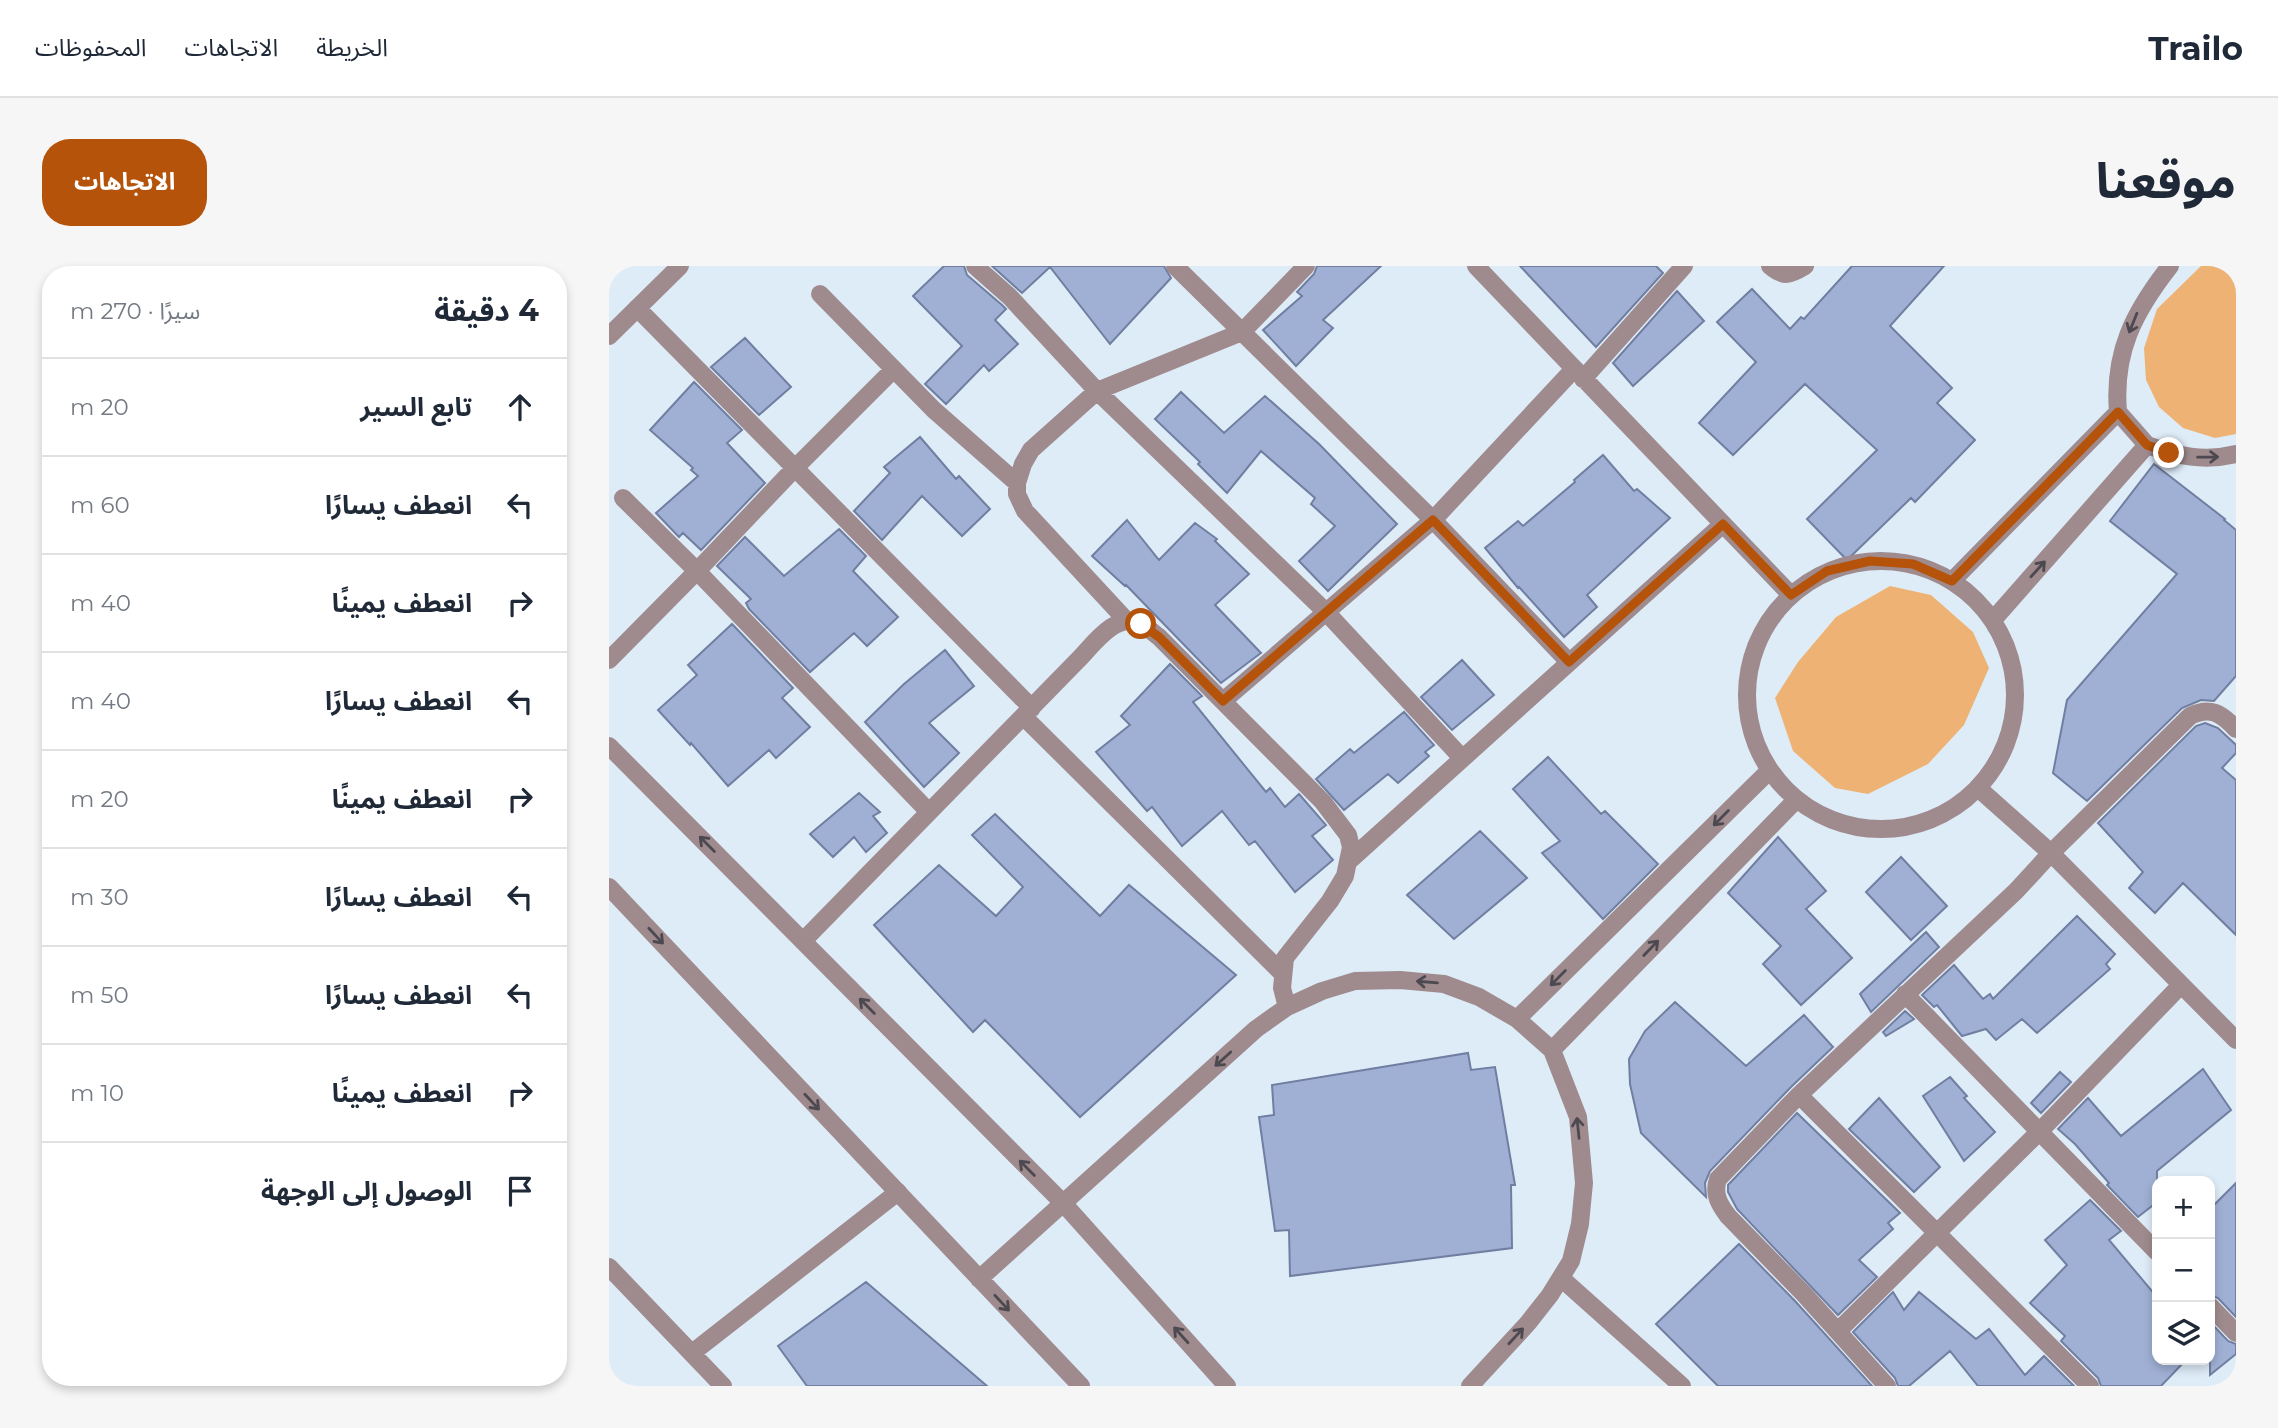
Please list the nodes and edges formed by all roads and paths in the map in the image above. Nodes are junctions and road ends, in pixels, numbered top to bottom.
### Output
1 (680, 266) edge
2 (975, 266) edge
3 (1175, 266) edge
4 (1306, 266) edge
5 (1476, 266) edge
6 (1684, 266) edge
7 (1770, 266) edge
8 (1805, 266) edge
9 (2170, 266) edge
10 (820, 294) dead end
11 (637, 309) junction
12 (1243, 332) junction
13 (609, 336) edge
14 (894, 369) junction
15 (1579, 374) junction
16 (1097, 391) junction
17 (2118, 412) junction
18 (2147, 445) junction
19 (2236, 454) edge
20 (794, 469) junction
21 (1017, 483) junction
22 (624, 498) dead end
23 (1433, 520) junction
24 (1723, 524) junction
25 (697, 571) junction
26 (1952, 581) junction
27 (1791, 595) junction
28 (1326, 612) junction
29 (1126, 620) junction
30 (1993, 620) junction
31 (609, 660) edge
32 (1569, 662) junction
33 (1223, 701) junction
34 (1028, 713) junction
35 (2236, 729) edge
36 (609, 746) edge
37 (1462, 758) junction
38 (1769, 771) junction
39 (1978, 788) junction
40 (1797, 800) junction
41 (928, 811) junction
42 (2051, 853) junction
43 (1350, 860) junction
44 (609, 887) edge
45 (803, 941) junction
46 (1282, 972) junction
47 (2181, 985) junction
48 (1905, 994) junction
49 (1287, 1007) junction
50 (1517, 1018) junction
51 (2236, 1040) edge
52 (1552, 1050) junction
53 (1800, 1095) junction
54 (2040, 1131) junction
55 (898, 1192) junction
56 (1064, 1204) junction
57 (1936, 1232) junction
58 (2152, 1247) edge
59 (609, 1267) edge
60 (1561, 1278) junction
61 (979, 1279) junction
62 (2215, 1311) edge
63 (1838, 1331) junction
64 (2236, 1333) edge
65 (692, 1353) junction
66 (719, 1384) edge
67 (1081, 1386) edge
68 (1227, 1386) edge
69 (1470, 1386) edge
70 (1682, 1386) edge
71 (1887, 1386) edge
72 (2090, 1386) edge

1 - 11 street
2 - 16 street
3 - 12 street
4 - 12 street
5 - 15 street
6 - 15 street
7 - 8 street
9 -> 17 street
10 - 14 street
11 - 13 street
11 - 20 street
12 - 16 street
12 - 23 street
14 - 20 street
14 - 21 street
15 - 23 street
15 - 24 street
16 - 21 street
16 - 28 street
17 - 18 street
17 - 26 street
18 -> 19 street
30 -> 18 street
20 - 25 street
20 - 34 street
21 - 29 street
22 - 25 street
23 - 28 street
23 - 32 street
24 - 27 street
24 - 32 street
25 - 31 street
25 - 41 street
26 - 27 street
26 - 30 street
27 - 38 street
28 - 33 street
28 - 37 street
29 - 33 street
29 - 34 street
30 - 39 street
32 - 37 street
33 - 43 street
34 - 41 street
34 - 46 street
35 - 42 street
45 -> 36 street
37 - 43 street
38 - 40 street
38 -> 50 street
39 - 40 street
39 - 42 street
52 -> 40 street
41 - 45 street
42 - 47 street
42 - 48 street
43 - 46 street
44 -> 55 street
56 -> 45 street
46 - 49 street
47 - 51 street
47 - 54 street
48 - 53 street
48 - 54 street
50 -> 49 street
49 -> 56 street
50 - 52 street
60 -> 52 street
53 - 57 street
53 - 63 street
54 - 57 street
54 - 58 street
55 - 61 street
55 - 65 street
56 - 61 street
68 -> 56 street
57 - 63 street
57 - 72 street
59 - 65 street
69 -> 60 street
60 - 70 street
61 -> 67 street
62 - 64 street
63 - 71 street
65 - 66 street

